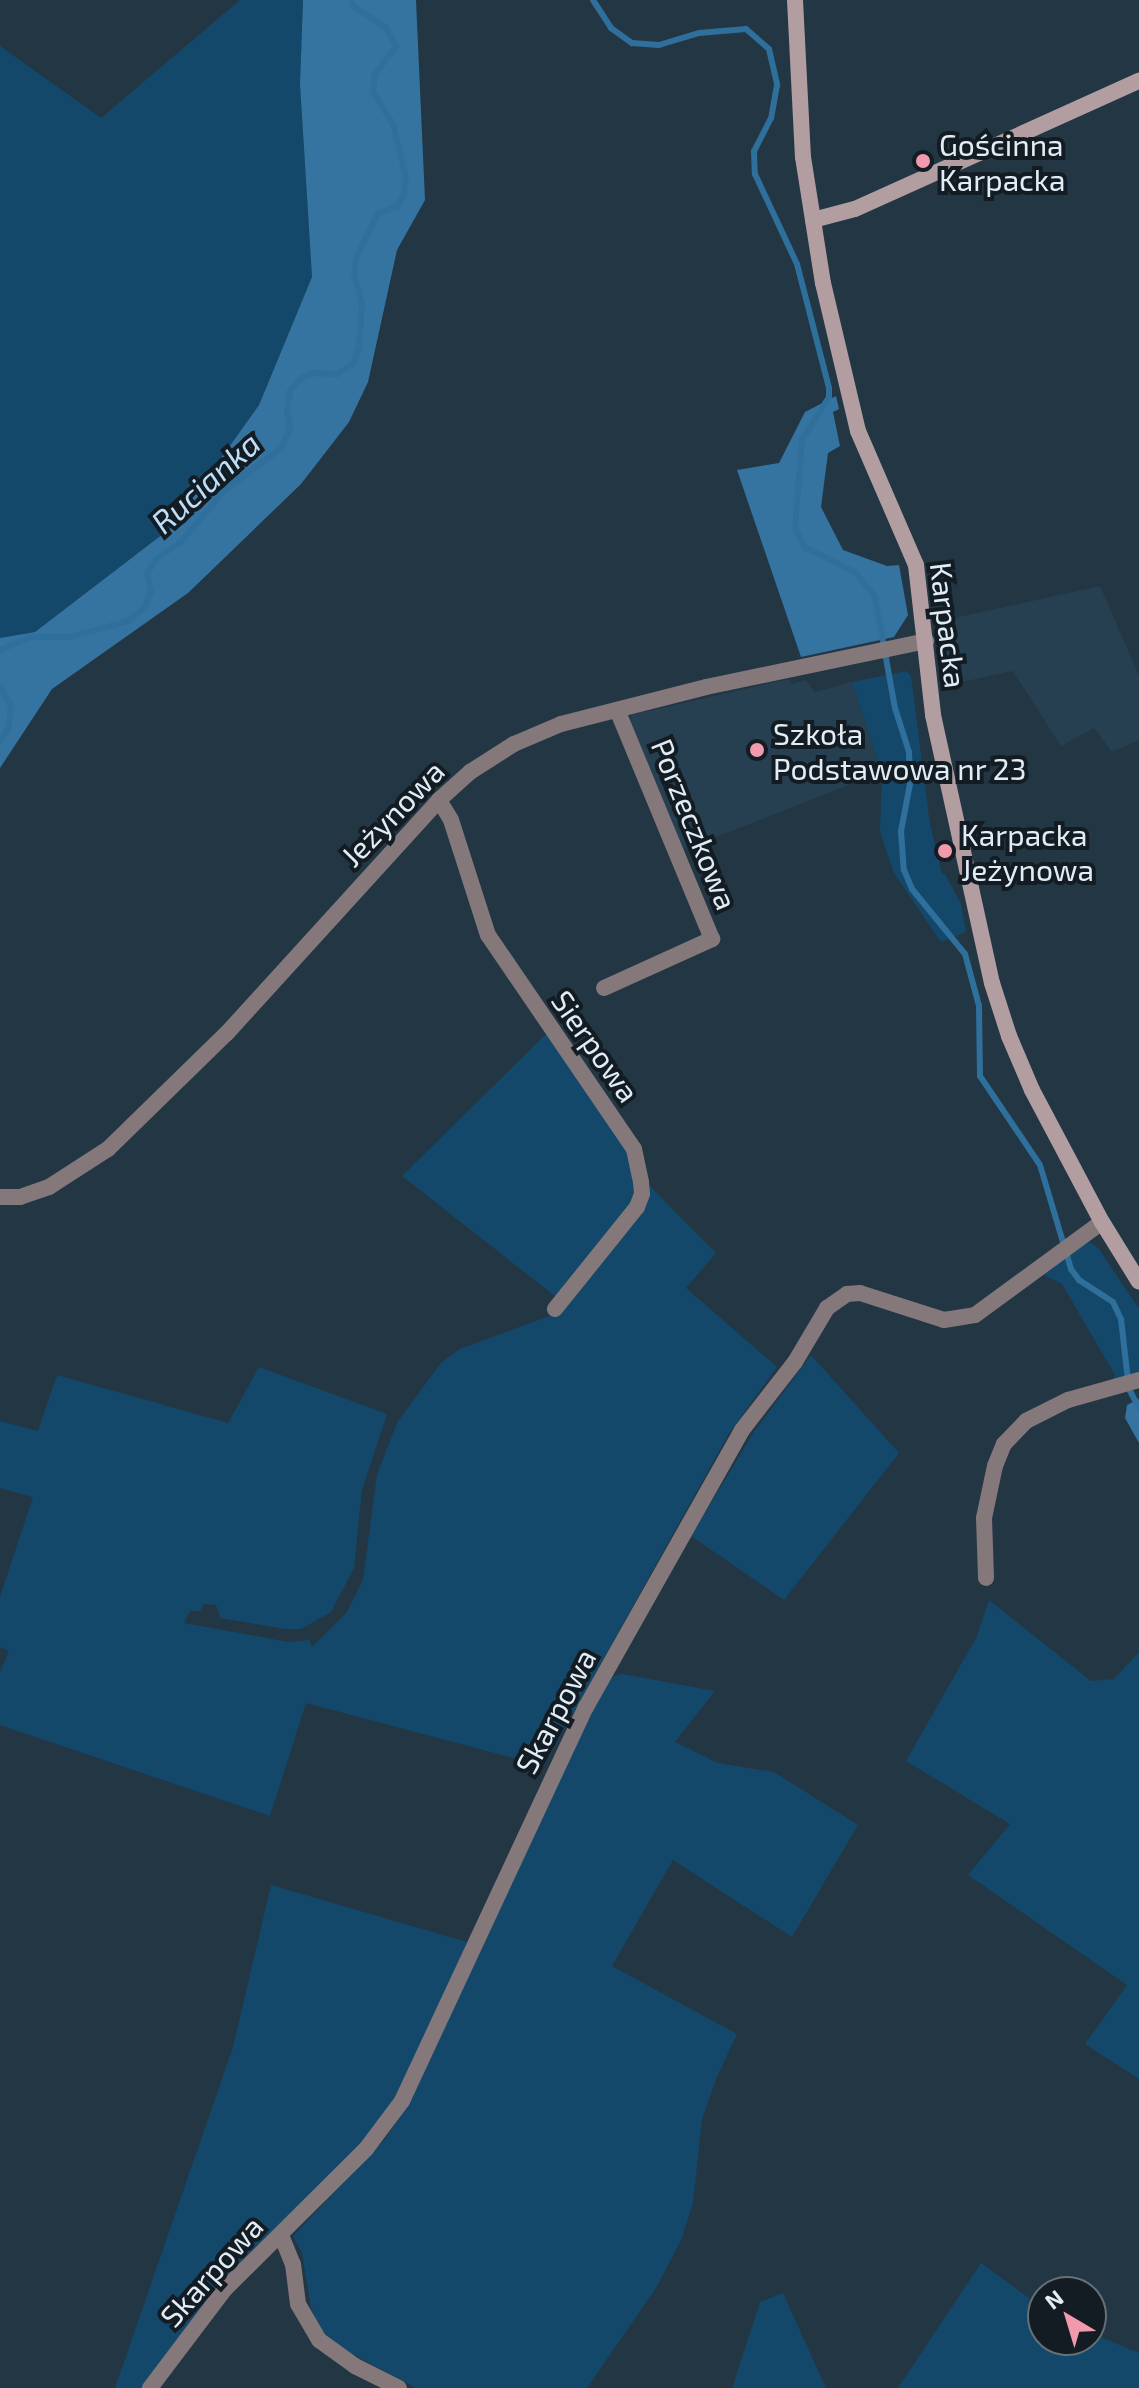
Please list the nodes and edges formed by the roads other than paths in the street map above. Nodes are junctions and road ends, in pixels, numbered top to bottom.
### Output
1 (795, 0) edge
2 (1139, 81) edge
3 (813, 220) junction
4 (926, 641) junction
5 (617, 710) junction
6 (439, 800) junction
7 (604, 988) dead end
8 (0, 1197) edge
9 (1102, 1222) junction
10 (1139, 1282) edge
11 (555, 1309) dead end
12 (1139, 1380) edge
13 (986, 1578) dead end
14 (281, 2235) junction
15 (150, 2388) edge
16 (399, 2388) edge

1 - 3 street, Karpacka
2 - 3 street
3 - 4 street, Karpacka
4 - 5 street, Jeżynowa
4 - 9 street, Karpacka
5 - 6 street, Jeżynowa
5 - 7 street, Porzeczkowa
6 - 8 street, Jeżynowa
6 - 11 street, Sierpowa
9 - 10 street, Karpacka
9 - 14 street, Skarpowa
12 - 13 street
14 - 15 street, Skarpowa
14 - 16 street

